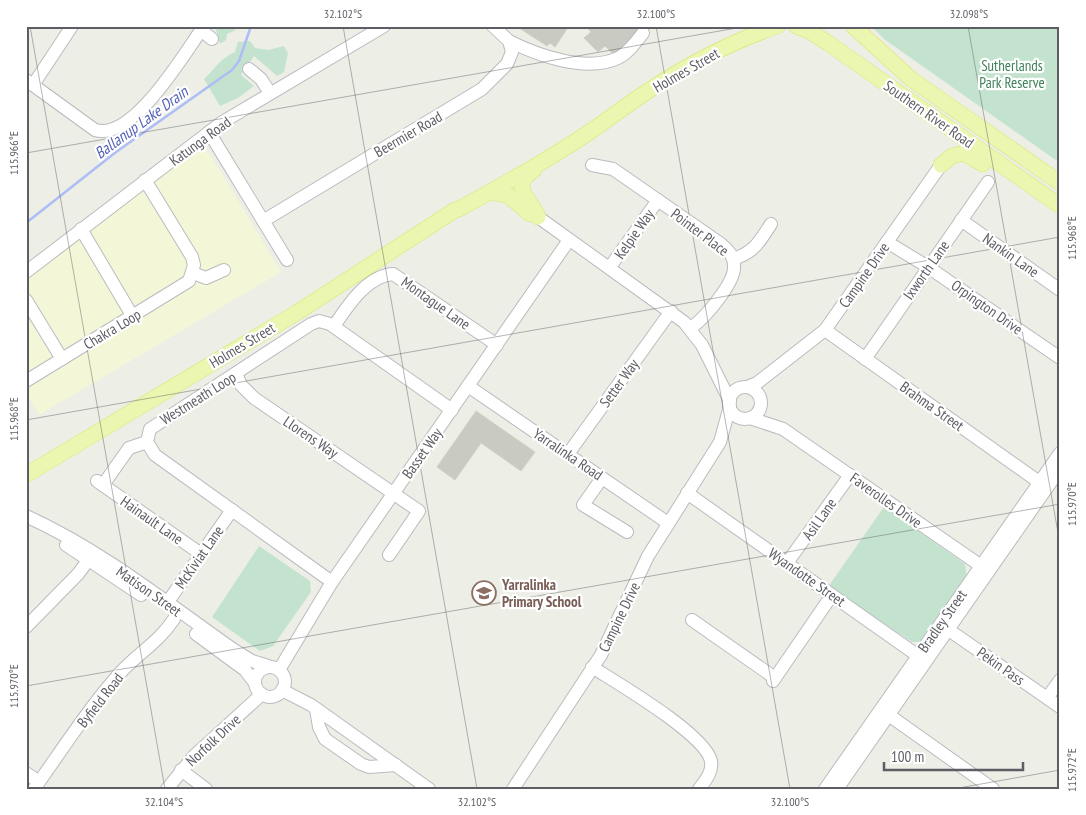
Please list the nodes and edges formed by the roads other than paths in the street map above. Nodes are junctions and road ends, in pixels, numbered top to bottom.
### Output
1 (72, 26) edge
2 (357, 26) edge
3 (384, 26) edge
4 (493, 26) edge
5 (778, 26) edge
6 (796, 26) edge
7 (853, 26) edge
8 (202, 28) edge
9 (755, 31) edge
10 (642, 33) dead end
11 (212, 38) dead end
12 (364, 38) junction
13 (509, 41) junction
14 (249, 69) dead end
15 (30, 82) edge
16 (270, 93) junction
17 (623, 107) junction
18 (594, 128) junction
19 (209, 132) junction
20 (592, 165) dead end
21 (941, 166) joint
22 (145, 180) junction
23 (988, 182) dead end
24 (1060, 183) edge
25 (1033, 189) junction
26 (490, 192) junction
27 (658, 200) junction
28 (1060, 206) edge
29 (455, 210) junction
30 (538, 217) junction
31 (961, 220) junction
32 (263, 221) junction
33 (771, 224) dead end
34 (81, 229) junction
35 (569, 240) junction
36 (887, 242) junction
37 (733, 259) junction
38 (287, 260) dead end
39 (610, 267) junction
40 (928, 267) junction
41 (224, 270) dead end
42 (26, 272) edge
43 (193, 273) junction
44 (1060, 290) edge
45 (26, 300) edge
46 (671, 311) junction
47 (133, 317) junction
48 (334, 326) junction
49 (690, 328) junction
50 (825, 330) junction
51 (497, 345) junction
52 (1060, 358) edge
53 (62, 359) junction
54 (865, 359) junction
55 (714, 366) junction
56 (773, 370) junction
57 (236, 374) junction
58 (26, 381) edge
59 (468, 386) junction
60 (744, 387) junction
61 (761, 401) junction
62 (730, 404) junction
63 (452, 410) junction
64 (747, 418) junction
65 (783, 429) junction
66 (147, 442) junction
67 (720, 442) junction
68 (1060, 453) edge
69 (568, 454) junction
70 (1060, 469) edge
71 (26, 475) edge
72 (850, 475) junction
73 (602, 478) junction
74 (1039, 482) junction
75 (687, 493) junction
76 (393, 494) junction
77 (232, 510) junction
78 (26, 516) edge
79 (668, 523) junction
80 (26, 524) edge
81 (626, 532) dead end
82 (201, 554) junction
83 (388, 555) dead end
84 (91, 557) junction
85 (788, 563) junction
86 (985, 569) junction
87 (332, 582) junction
88 (832, 595) junction
89 (167, 603) junction
90 (174, 619) junction
91 (692, 620) dead end
92 (26, 627) edge
93 (945, 628) junction
94 (922, 659) junction
95 (592, 667) junction
96 (275, 668) junction
97 (1060, 680) edge
98 (258, 689) junction
99 (282, 690) junction
100 (1047, 698) junction
101 (1060, 707) edge
102 (316, 709) junction
103 (885, 712) junction
104 (396, 766) junction
105 (182, 770) junction
106 (26, 773) edge
107 (37, 786) edge
108 (167, 789) edge
109 (206, 789) edge
110 (429, 789) edge
111 (513, 789) edge
112 (699, 789) edge
113 (825, 789) edge
114 (837, 789) edge
115 (993, 789) edge

1 - 15 street
2 - 12 street
3 - 12 street, Katunga Road
4 - 13 street
5 - 9 main road, Holmes Street
6 - 25 main road, Southern River Road
7 - 24 main road, Southern River Road
8 - 11 street
8 - 15 street
9 - 17 main road, Holmes Street
10 - 13 street
12 - 16 street, Katunga Road
13 - 32 street, Beermier Road
14 - 16 street
16 - 19 street, Katunga Road
17 - 18 main road, Holmes Street
17 - 29 main road, Holmes Street
18 - 26 main road, Holmes Street
18 - 30 main road
19 - 22 street, Katunga Road
19 - 32 street
20 - 27 street, Pointer Place
21 - 25 main road
21 - 36 street, Campine Drive
22 - 34 street, Katunga Road
22 - 43 street
23 - 31 street, Ixworth Lane
25 - 28 main road, Southern River Road
26 - 29 main road, Holmes Street
26 - 30 main road
27 - 37 street, Pointer Place
27 - 39 street, Kelpie Way
29 - 71 main road, Holmes Street
30 - 35 street
31 - 40 street, Ixworth Lane
31 - 44 street, Nankin Lane
32 - 38 street
33 - 37 street
34 - 42 street, Katunga Road
34 - 47 street
35 - 39 street
35 - 51 street, Basset Way
36 - 40 street, Orpington Drive
36 - 50 street, Campine Drive
37 - 49 street, Pointer Place
39 - 46 street
40 - 52 street, Orpington Drive
40 - 54 street, Ixworth Lane
41 - 43 street
43 - 47 street, Chakra Loop
45 - 53 street
46 - 49 street
46 - 69 street, Setter Way
47 - 53 street, Chakra Loop
48 - 51 street, Montague Lane
48 - 57 street, Westmeath Loop
48 - 63 street
49 - 55 street
50 - 54 street, Brahma Street
50 - 56 street, Campine Drive
51 - 59 street, Basset Way
53 - 58 street, Chakra Loop
54 - 74 street, Brahma Street
55 - 60 street
55 - 62 street
56 - 60 street, Campine Drive
56 - 61 street, Campine Drive
57 - 66 street, Westmeath Loop
57 - 76 street, Llorens Way
59 - 63 street, Basset Way
59 - 69 street, Yarralinka Road
60 - 61 street
60 - 62 street
61 - 64 street
61 - 65 street, Faverolles Drive
62 - 64 street
62 - 67 street, Campine Drive
63 - 76 street, Basset Way
64 - 65 street, Faverolles Drive
64 - 67 street, Campine Drive
65 - 72 street, Faverolles Drive
66 - 77 street
66 - 82 street, Hainault Lane
67 - 75 street, Campine Drive
68 - 74 street, Bradley Street
69 - 73 street, Yarralinka Road
70 - 86 street, Bradley Street
72 - 85 street, Asil Lane
72 - 86 street, Faverolles Drive
73 - 79 street, Yarralinka Road
73 - 81 street
74 - 86 street, Bradley Street
75 - 79 street, Campine Drive
75 - 85 street, Wyandotte Street
76 - 83 street, Llorens Way
76 - 87 street, Basset Way
77 - 82 street, McKiviat Lane
77 - 87 street
78 - 84 street, Matison Street
79 - 95 street, Campine Drive
80 - 84 street, Matison Street
82 - 89 street, McKiviat Lane
84 - 89 street, Matison Street
84 - 90 street, Matison Street
84 - 92 street
85 - 88 street, Wyandotte Street
86 - 93 street, Bradley Street
87 - 96 street, Basset Way
88 - 91 street
88 - 94 street, Wyandotte Street
89 - 96 street, Matison Street
90 - 98 street, Matison Street
90 - 107 street, Byfield Road
93 - 94 street, Bradley Street
93 - 100 street, Pekin Pass
94 - 103 street, Bradley Street
95 - 111 street, Campine Drive
95 - 112 street
96 - 98 street
96 - 99 street
97 - 100 street
98 - 99 street
98 - 105 street, Norfolk Drive
99 - 102 street
100 - 101 street, Pekin Pass
102 - 104 street
102 - 104 street
103 - 113 street, Bradley Street
103 - 114 street, Bradley Street
103 - 115 street
104 - 110 street
105 - 108 street, Norfolk Drive
105 - 109 street
106 - 107 street

